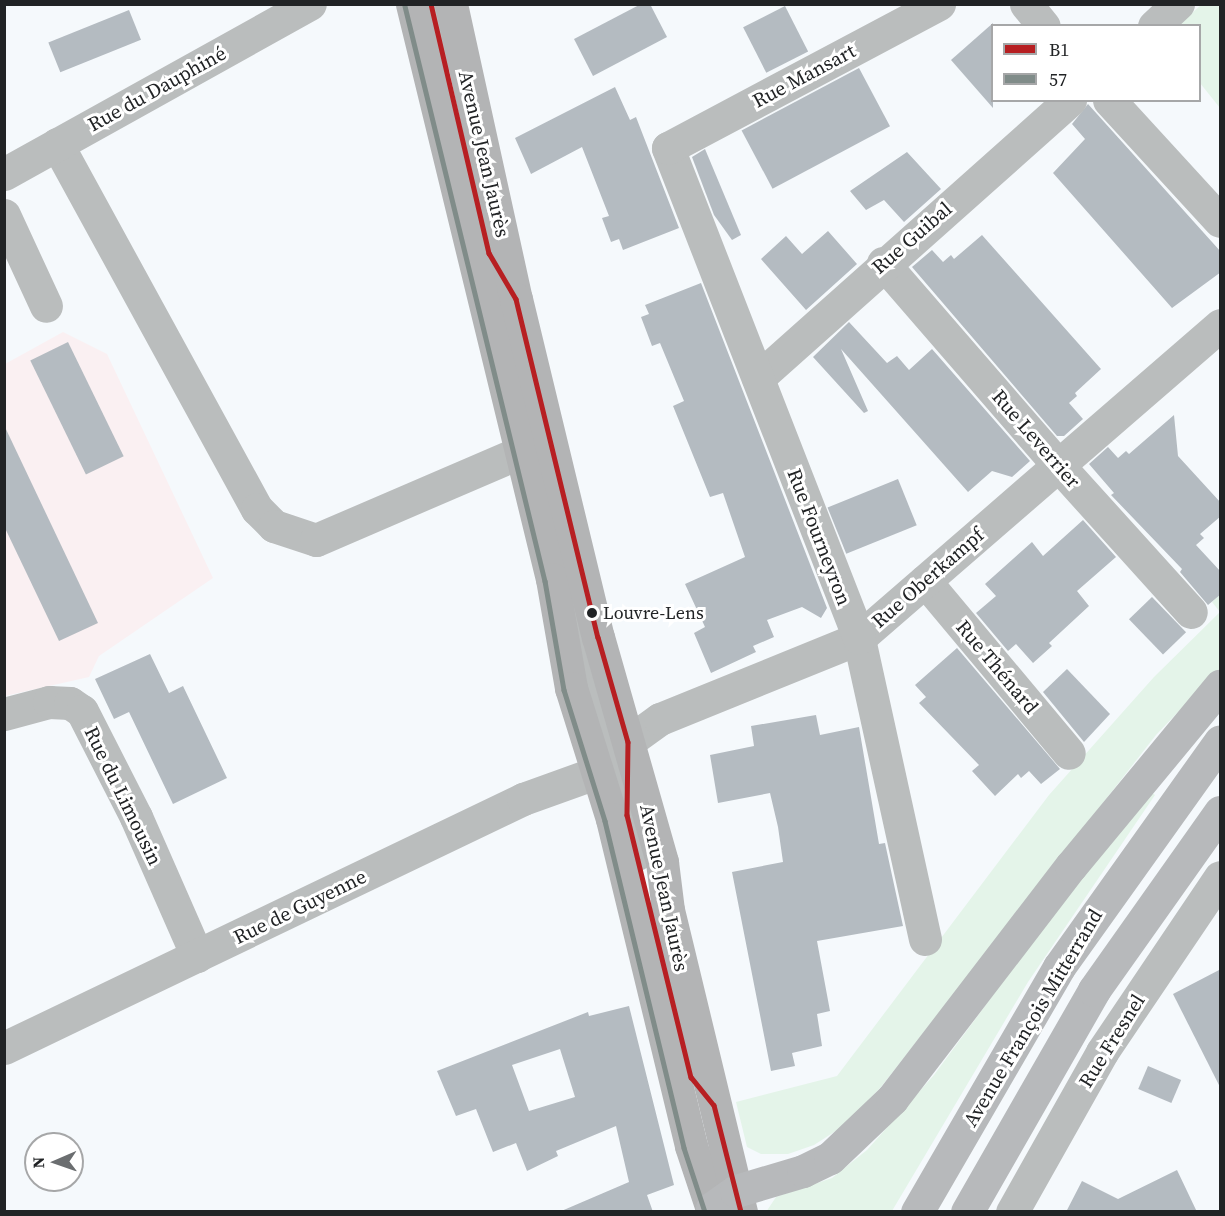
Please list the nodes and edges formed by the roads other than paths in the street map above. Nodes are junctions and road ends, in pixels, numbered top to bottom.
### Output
1 (310, 4) edge
2 (412, 4) edge
3 (431, 4) edge
4 (451, 4) edge
5 (939, 4) edge
6 (1026, 4) edge
7 (1178, 4) edge
8 (1042, 24) edge
9 (1156, 24) edge
10 (1068, 102) edge
11 (1111, 102) edge
12 (57, 144) junction
13 (668, 148) joint
14 (4, 174) edge
15 (4, 215) edge
16 (1221, 221) edge
17 (883, 263) junction
18 (516, 298) junction
19 (46, 306) dead end
20 (1221, 325) edge
21 (496, 348) junction
22 (756, 375) junction
23 (520, 452) junction
24 (1058, 465) junction
25 (925, 581) junction
26 (1191, 612) dead end
27 (859, 638) junction
28 (1221, 686) edge
29 (4, 714) edge
30 (1221, 741) edge
31 (628, 742) junction
32 (1069, 753) dead end
33 (598, 772) junction
34 (1221, 812) edge
35 (1221, 877) edge
36 (925, 939) dead end
37 (197, 956) junction
38 (4, 1048) edge
39 (726, 1205) edge
40 (917, 1212) edge
41 (967, 1212) edge
42 (1012, 1212) edge

1 - 12 street, Rue du Dauphiné
2 - 21 main road, Avenue Jean Jaurès
3 - 18 street
4 - 18 main road, Avenue Jean Jaurès
5 - 13 street, Rue Mansart
6 - 8 street
7 - 9 street
10 - 17 street, Rue Guibal
11 - 16 street
12 - 14 street, Rue du Dauphiné
12 - 23 street
13 - 22 street, Rue Fourneyron
15 - 19 street
17 - 22 street, Rue Guibal
17 - 24 street, Rue Leverrier
18 - 31 main road, Avenue Jean Jaurès
20 - 24 street, Rue Oberkampf
21 - 23 main road, Avenue Jean Jaurès
21 - 33 street
22 - 27 street, Rue Fourneyron
23 - 33 main road, Avenue Jean Jaurès
24 - 25 street, Rue Oberkampf
24 - 26 street, Rue Leverrier
25 - 27 street, Rue Oberkampf
25 - 32 street, Rue Thénard
27 - 31 street, Rue Oberkampf
27 - 36 street, Rue Fourneyron
28 - 39 highway
29 - 37 street, Rue du Limousin
30 - 40 highway, Avenue François Mitterrand
31 - 33 street, Rue Oberkampf
31 - 39 main road, Avenue Jean Jaurès
33 - 37 street, Rue de Guyenne
33 - 39 main road, Avenue Jean Jaurès
34 - 41 highway, Avenue François Mitterrand
35 - 42 street, Rue Fresnel
37 - 38 street, Rue de Guyenne

